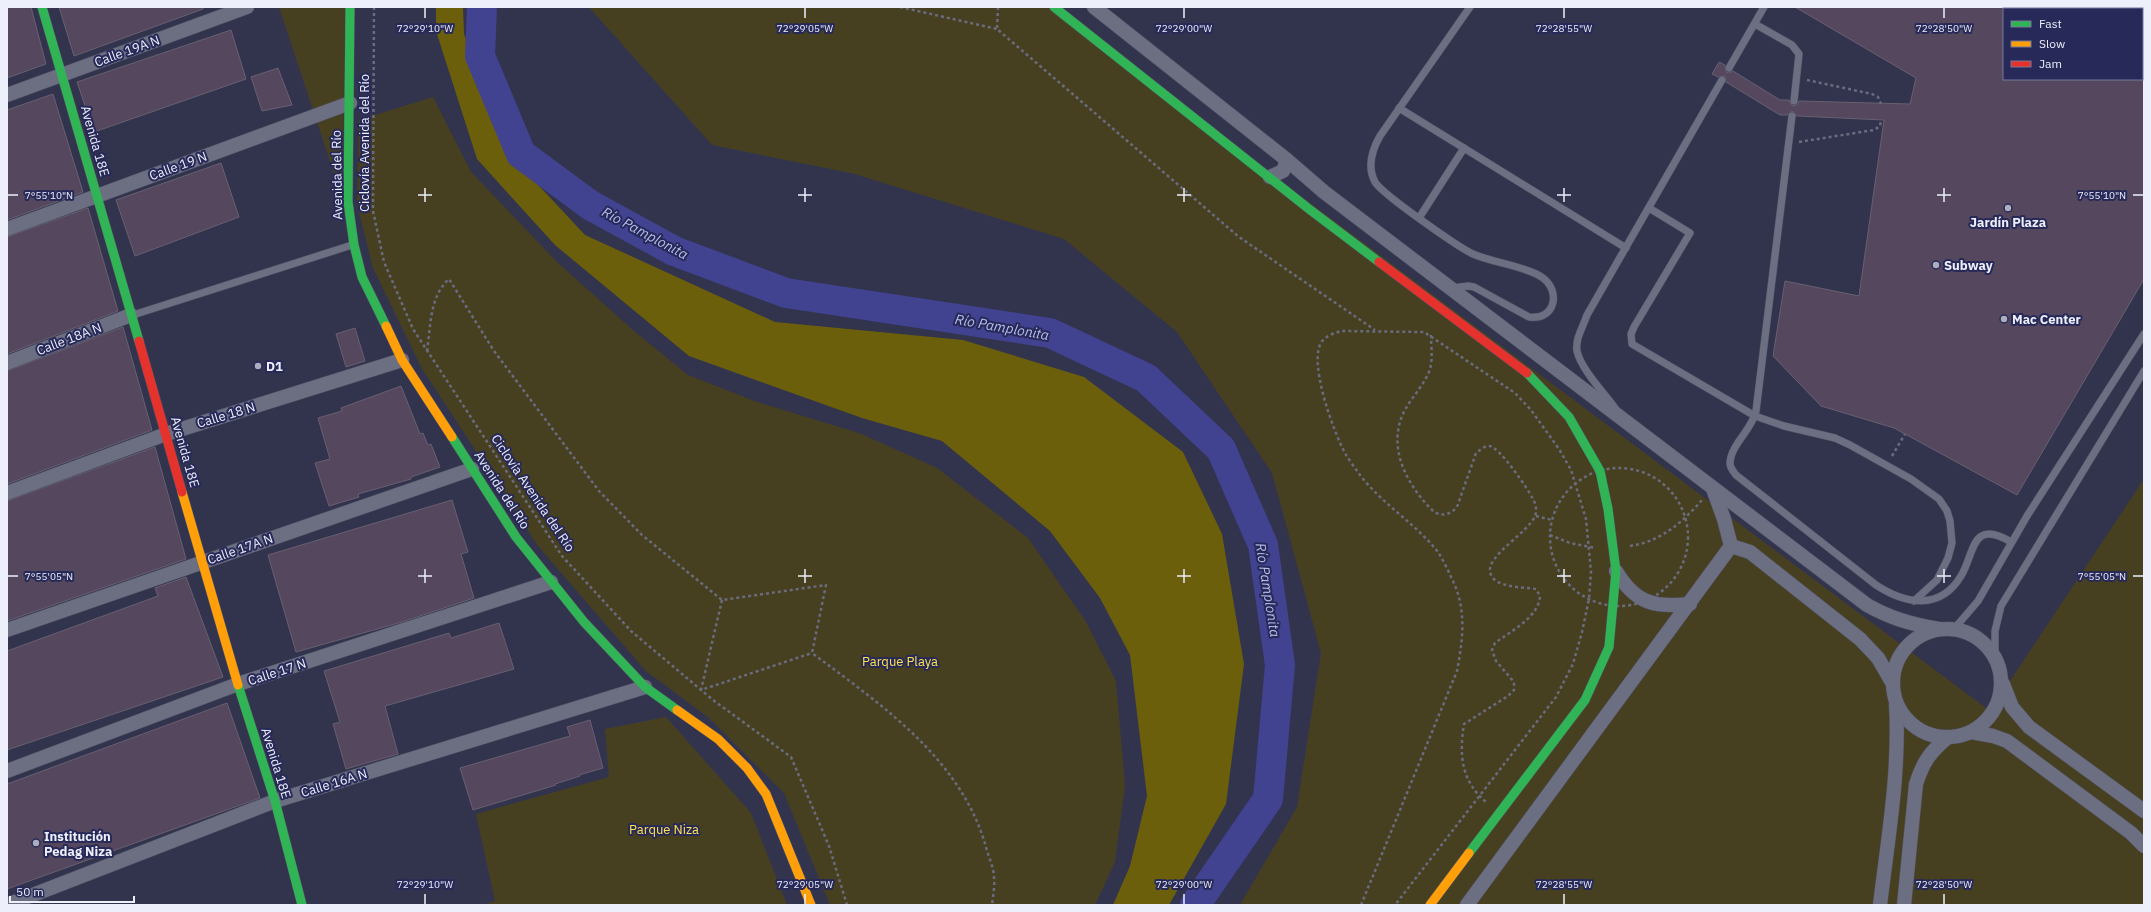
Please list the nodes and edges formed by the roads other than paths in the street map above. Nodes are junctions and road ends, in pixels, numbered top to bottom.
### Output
1 (42, 7) edge
2 (247, 7) edge
3 (350, 7) edge
4 (1054, 7) edge
5 (1094, 7) edge
6 (1470, 7) edge
7 (1764, 7) edge
8 (1755, 24) junction
9 (1729, 68) dead end
10 (62, 75) junction
11 (1722, 80) dead end
12 (7, 95) edge
13 (1794, 100) dead end
14 (350, 103) junction
15 (1399, 108) junction
16 (1792, 116) dead end
17 (1464, 148) junction
18 (1287, 160) junction
19 (1270, 177) junction
20 (1324, 192) junction
21 (97, 196) junction
22 (1649, 208) junction
23 (1309, 209) junction
24 (1419, 218) junction
25 (7, 229) edge
26 (354, 245) junction
27 (1626, 248) junction
28 (1452, 288) junction
29 (131, 315) junction
30 (2144, 334) edge
31 (402, 360) junction
32 (7, 363) edge
33 (2144, 371) edge
34 (2142, 380) edge
35 (1621, 416) junction
36 (1755, 416) junction
37 (166, 434) junction
38 (472, 469) junction
39 (1713, 489) junction
40 (7, 494) edge
41 (2011, 542) junction
42 (1731, 546) junction
43 (203, 562) junction
44 (1616, 571) junction
45 (551, 582) junction
46 (1914, 601) junction
47 (1690, 604) junction
48 (1939, 629) junction
49 (1954, 629) junction
50 (7, 630) edge
51 (1995, 657) junction
52 (2002, 682) junction
53 (238, 684) junction
54 (1893, 684) junction
55 (645, 687) junction
56 (1896, 699) junction
57 (1971, 732) junction
58 (1948, 737) junction
59 (7, 771) edge
60 (275, 801) junction
61 (2141, 806) edge
62 (2144, 846) edge
63 (7, 905) edge
64 (302, 905) edge
65 (811, 905) edge
66 (1430, 905) edge
67 (1467, 905) edge
68 (1880, 905) edge
69 (1904, 905) edge

1 - 10 street, Avenida 18E
2 - 10 street, Calle 19A N
3 - 14 street, Avenida del Río
4 - 19 street
5 - 18 street
6 - 15 lane
7 - 8 lane
8 - 9 lane
8 - 13 lane
10 - 12 street, Calle 19A N
10 - 21 street, Avenida 18E
11 - 22 lane
14 - 21 street, Calle 19 N
14 - 26 street, Avenida del Río
15 - 17 lane
15 - 24 lane
16 - 36 lane
17 - 24 lane
17 - 27 lane
18 - 19 street
18 - 20 street
19 - 23 street
20 - 23 street
20 - 28 street
21 - 25 street, Calle 19 N
21 - 29 street, Avenida 18E
22 - 27 lane
22 - 36 lane
23 - 44 street
24 - 28 lane
26 - 29 lane
26 - 31 street, Avenida del Río
27 - 35 lane
28 - 35 street
29 - 32 street, Calle 18A N
29 - 37 street, Avenida 18E
30 - 41 lane
31 - 37 street, Calle 18 N
31 - 38 street, Avenida del Río
33 - 34 lane
34 - 51 lane
35 - 39 street
36 - 46 lane
36 - 46 lane
37 - 40 street, Calle 18 N
37 - 43 street, Avenida 18E
38 - 43 street, Calle 17A N
38 - 45 street, Avenida del Río
39 - 42 street
39 - 48 street
41 - 46 lane
41 - 49 lane
42 - 47 street
42 - 54 street
43 - 50 street, Calle 17A N
43 - 53 street, Avenida 18E
44 - 47 street
44 - 66 street
45 - 53 street, Calle 17 N
45 - 55 street, Avenida del Río
47 - 67 street
48 - 49 street
48 - 54 street
49 - 51 street
51 - 52 street
52 - 57 street
52 - 61 street
53 - 59 street, Calle 17 N
53 - 60 street, Avenida 18E
54 - 56 street
55 - 60 street, Calle 16A N
55 - 65 street, Avenida del Río
56 - 58 street
56 - 68 street
57 - 58 street
57 - 62 street
58 - 69 street
60 - 63 street, Calle 16A N
60 - 64 street, Avenida 18E

